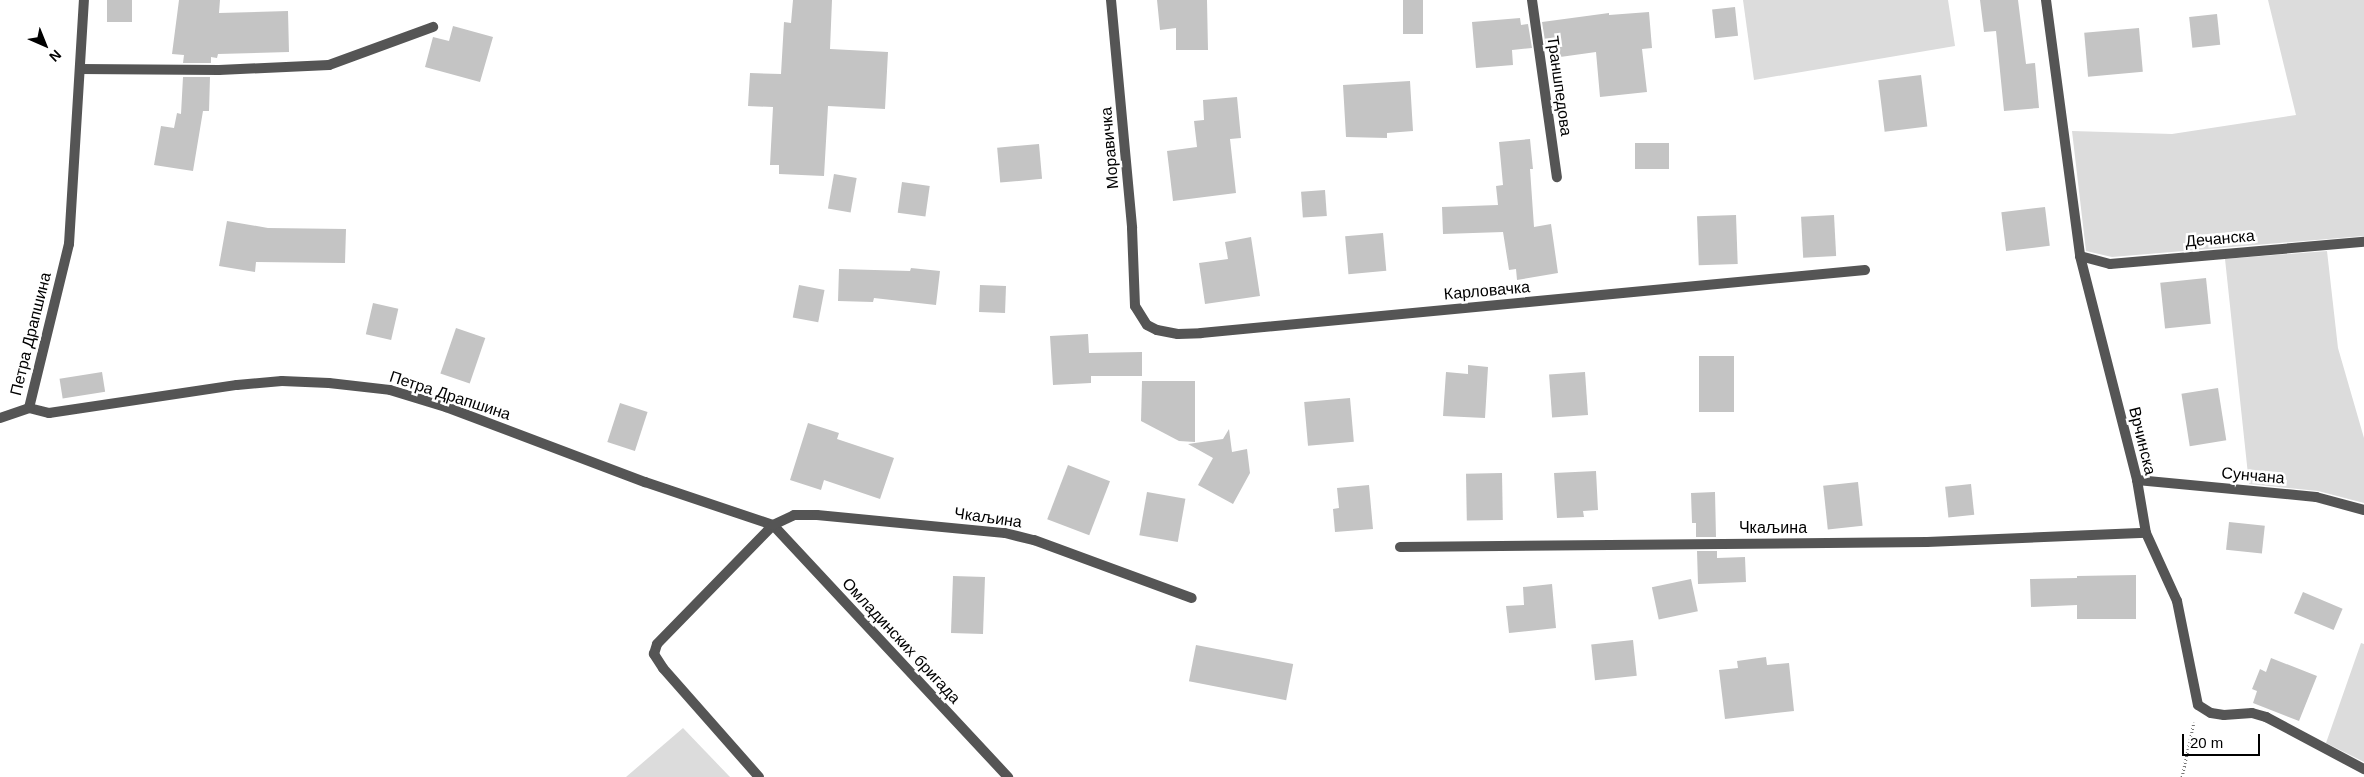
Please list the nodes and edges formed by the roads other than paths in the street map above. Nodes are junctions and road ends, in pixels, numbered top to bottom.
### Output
1 (84, 0) edge
2 (1111, 0) edge
3 (1532, 0) edge
4 (2046, 0) edge
5 (433, 27) dead end
6 (80, 69) junction
7 (1557, 177) dead end
8 (2364, 242) edge
9 (2080, 256) junction
10 (1865, 270) dead end
11 (1134, 294) joint
12 (29, 408) junction
13 (0, 418) edge
14 (2137, 480) junction
15 (2364, 510) edge
16 (773, 525) junction
17 (2146, 533) junction
18 (1400, 547) dead end
19 (1192, 598) dead end
20 (2364, 769) edge
21 (759, 777) edge
22 (1008, 777) edge

1 - 6 street, Петра Драпшина
2 - 11 street, Моравичка
3 - 7 street, Траншпедова
4 - 9 street, Врчинска
5 - 6 street
6 - 12 street, Петра Драпшина
8 - 9 street, Дечанска
9 - 14 street, Врчинска
10 - 11 street, Карловачка
12 - 13 street
12 - 16 street, Петра Драпшина
14 - 15 street, Сунчана
14 - 17 street, Врчинска
16 - 19 street, Чкаљина
16 - 21 street
16 - 22 street, Омладинских бригада
17 - 18 street, Чкаљина
17 - 20 street, Врчинска

